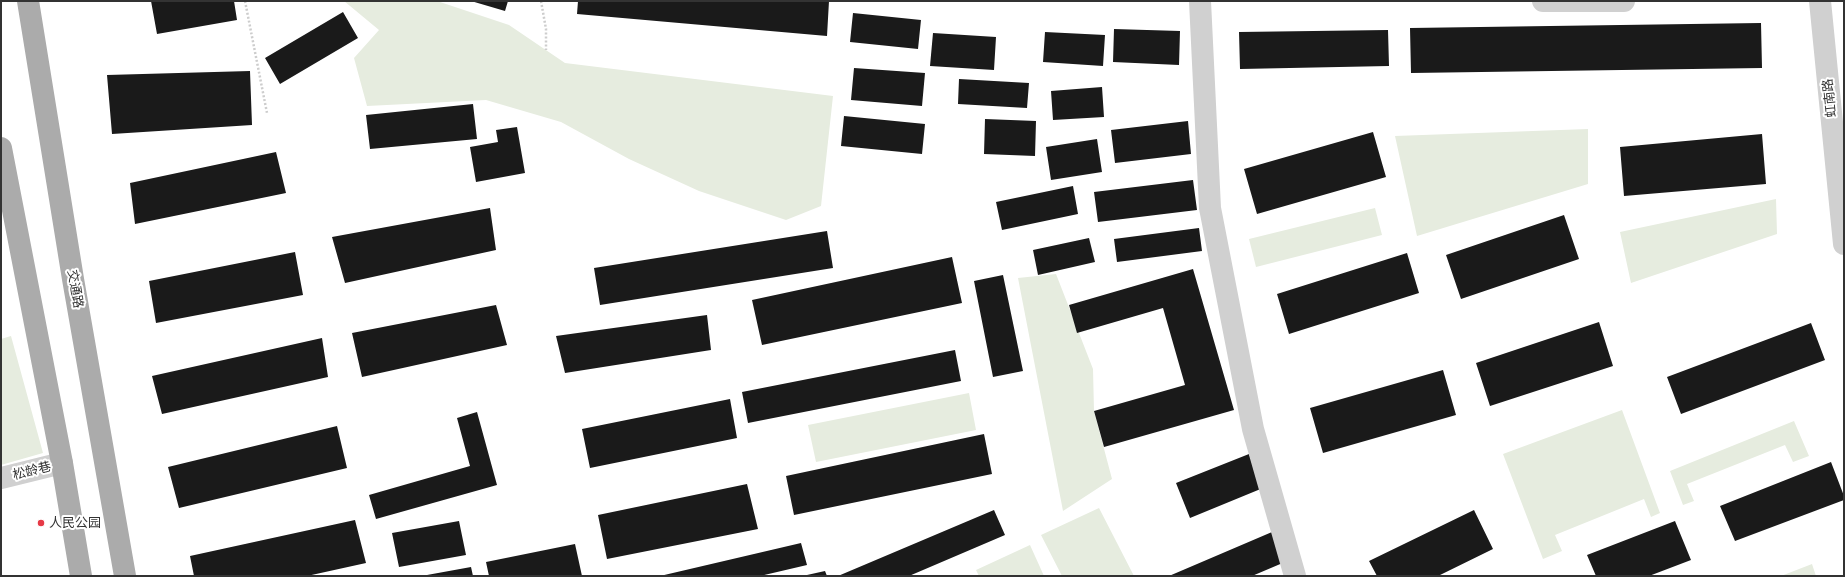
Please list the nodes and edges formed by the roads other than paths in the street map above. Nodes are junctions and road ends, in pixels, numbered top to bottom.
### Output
1 (28, 1) edge
2 (1200, 1) edge
3 (1543, 1) edge
4 (1624, 1) edge
5 (1820, 1) edge
6 (1, 148) edge
7 (1844, 244) edge
8 (62, 463) junction
9 (1, 478) edge
10 (81, 576) edge
11 (125, 576) edge
12 (1295, 576) edge

1 - 11 main road, 交通路
2 - 12 street
3 - 4 street
5 - 7 street, 虹南路
6 - 8 main road
8 - 9 street, 松龄巷
8 - 10 main road

